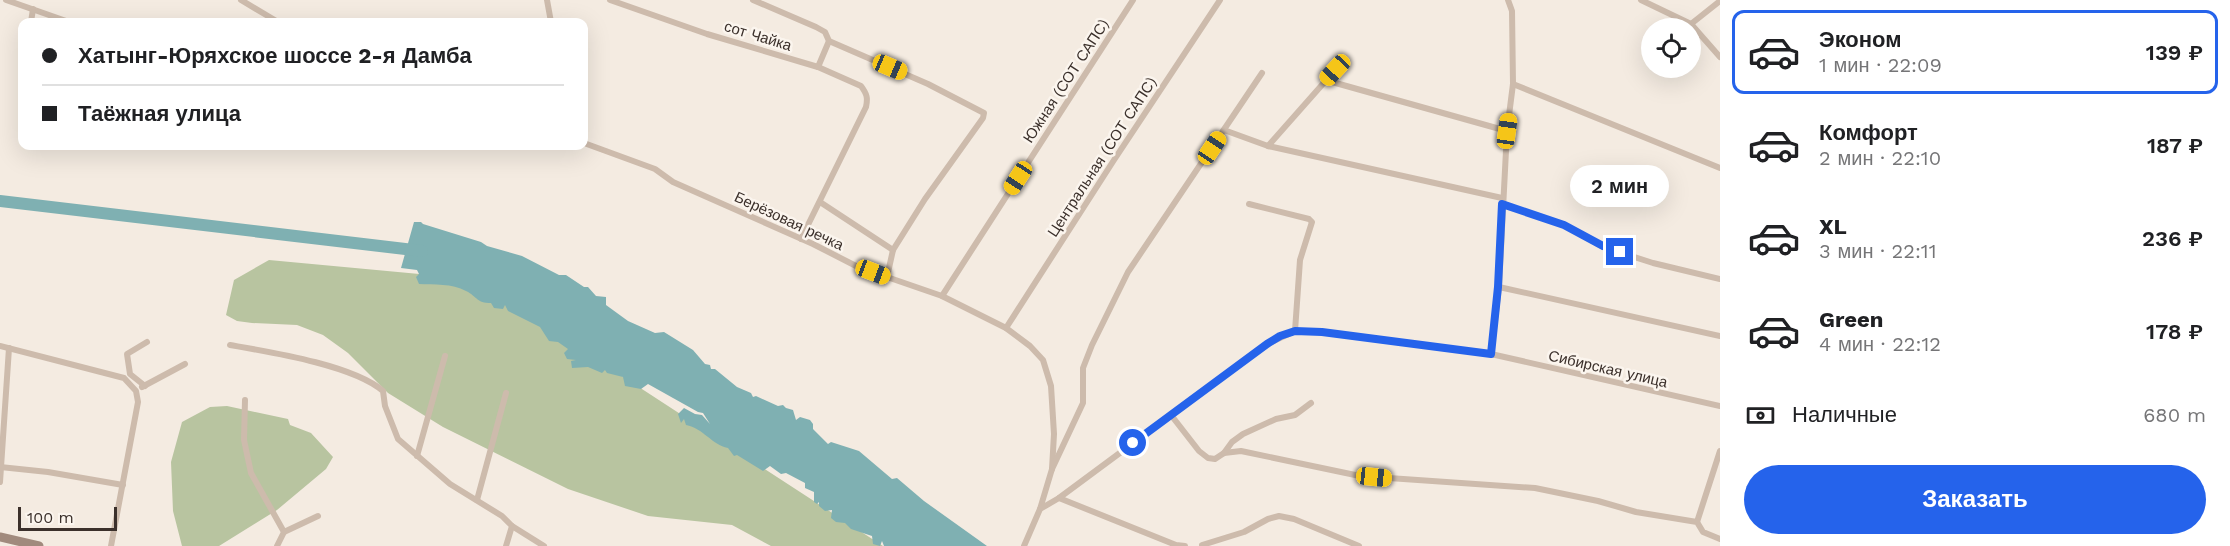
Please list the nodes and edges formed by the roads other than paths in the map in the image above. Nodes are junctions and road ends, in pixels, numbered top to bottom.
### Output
1 (6, 0) edge
2 (241, 0) edge
3 (547, 0) edge
4 (610, 0) edge
5 (753, 0) edge
6 (1133, 0) edge
7 (1220, 0) edge
8 (1508, 0) edge
9 (1641, 0) edge
10 (1720, 1) edge
11 (33, 9) junction
12 (32, 18) edge
13 (58, 18) edge
14 (271, 18) edge
15 (550, 18) edge
16 (1678, 18) edge
17 (1699, 18) edge
18 (1701, 35) edge
19 (829, 41) junction
20 (1720, 57) edge
21 (1344, 60) dead end
22 (818, 67) junction
23 (1262, 73) dead end
24 (1325, 80) junction
25 (1513, 84) junction
26 (1224, 130) junction
27 (1507, 131) junction
28 (588, 144) edge
29 (1268, 146) junction
30 (1720, 168) edge
31 (1502, 201) junction
32 (820, 202) junction
33 (1249, 204) dead end
34 (801, 239) junction
35 (893, 250) junction
36 (887, 278) junction
37 (1720, 279) edge
38 (1498, 287) junction
39 (942, 296) junction
40 (1006, 328) junction
41 (1295, 331) junction
42 (1720, 336) edge
43 (147, 342) dead end
44 (230, 345) dead end
45 (0, 346) edge
46 (9, 348) junction
47 (1491, 354) junction
48 (445, 356) dead end
49 (185, 364) dead end
50 (145, 386) junction
51 (136, 391) junction
52 (506, 393) dead end
53 (244, 400) dead end
54 (1311, 403) dead end
55 (1720, 406) edge
56 (1171, 415) junction
57 (1720, 451) edge
58 (1224, 453) junction
59 (417, 456) junction
60 (1, 467) edge
61 (1052, 469) junction
62 (0, 482) edge
63 (123, 485) junction
64 (1059, 498) junction
65 (477, 500) junction
66 (1040, 509) junction
67 (318, 516) dead end
68 (1697, 522) junction
69 (512, 526) junction
70 (284, 532) junction
71 (0, 537) edge
72 (1720, 540) edge
73 (39, 546) edge
74 (111, 546) edge
75 (277, 546) edge
76 (506, 546) edge
77 (544, 546) edge
78 (1024, 546) edge
79 (1185, 546) edge
80 (1194, 546) edge
81 (1203, 546) edge
82 (1359, 546) edge

1 - 11 street
2 - 14 street
3 - 15 street
4 - 22 street, сот Чайка
5 - 19 street
6 - 39 street, Южная (СОТ САПС)
7 - 40 street, Центральная (СОТ САПС)
8 - 25 street
9 - 16 street
10 - 17 street
11 - 12 street
11 - 13 street
18 - 20 street
19 - 22 street
19 - 35 street
21 - 24 street
22 - 32 street, сот Чайка
23 - 26 street
24 - 27 street
24 - 29 street
25 - 27 street
25 - 30 street
26 - 29 street
26 - 61 street
27 - 31 street
28 - 34 street, Берёзовая речка
29 - 31 street
31 - 37 street
31 - 38 street
32 - 34 street
32 - 35 street
33 - 41 street
34 - 36 street, Берёзовая речка
35 - 36 street
36 - 39 street, Берёзовая речка
38 - 42 street
38 - 47 street
39 - 40 street, Берёзовая речка
40 - 61 street, Берёзовая речка
41 - 47 street, Сибирская улица
41 - 56 street
43 - 50 street
44 - 59 street
45 - 46 street
46 - 51 street
46 - 60 street
47 - 55 street, Сибирская улица
48 - 59 street
49 - 50 street
50 - 51 street
51 - 63 street
52 - 65 street
53 - 70 street
54 - 58 street
56 - 58 street
56 - 64 street
57 - 68 street
58 - 68 street
59 - 65 street
60 - 62 street
60 - 63 street
61 - 66 street
63 - 74 street
64 - 66 street
64 - 79 street
65 - 69 street
66 - 78 street
67 - 70 street
68 - 72 street
69 - 76 street
69 - 77 street
70 - 75 street
71 - 73 main road
80 - 81 street
81 - 82 street

